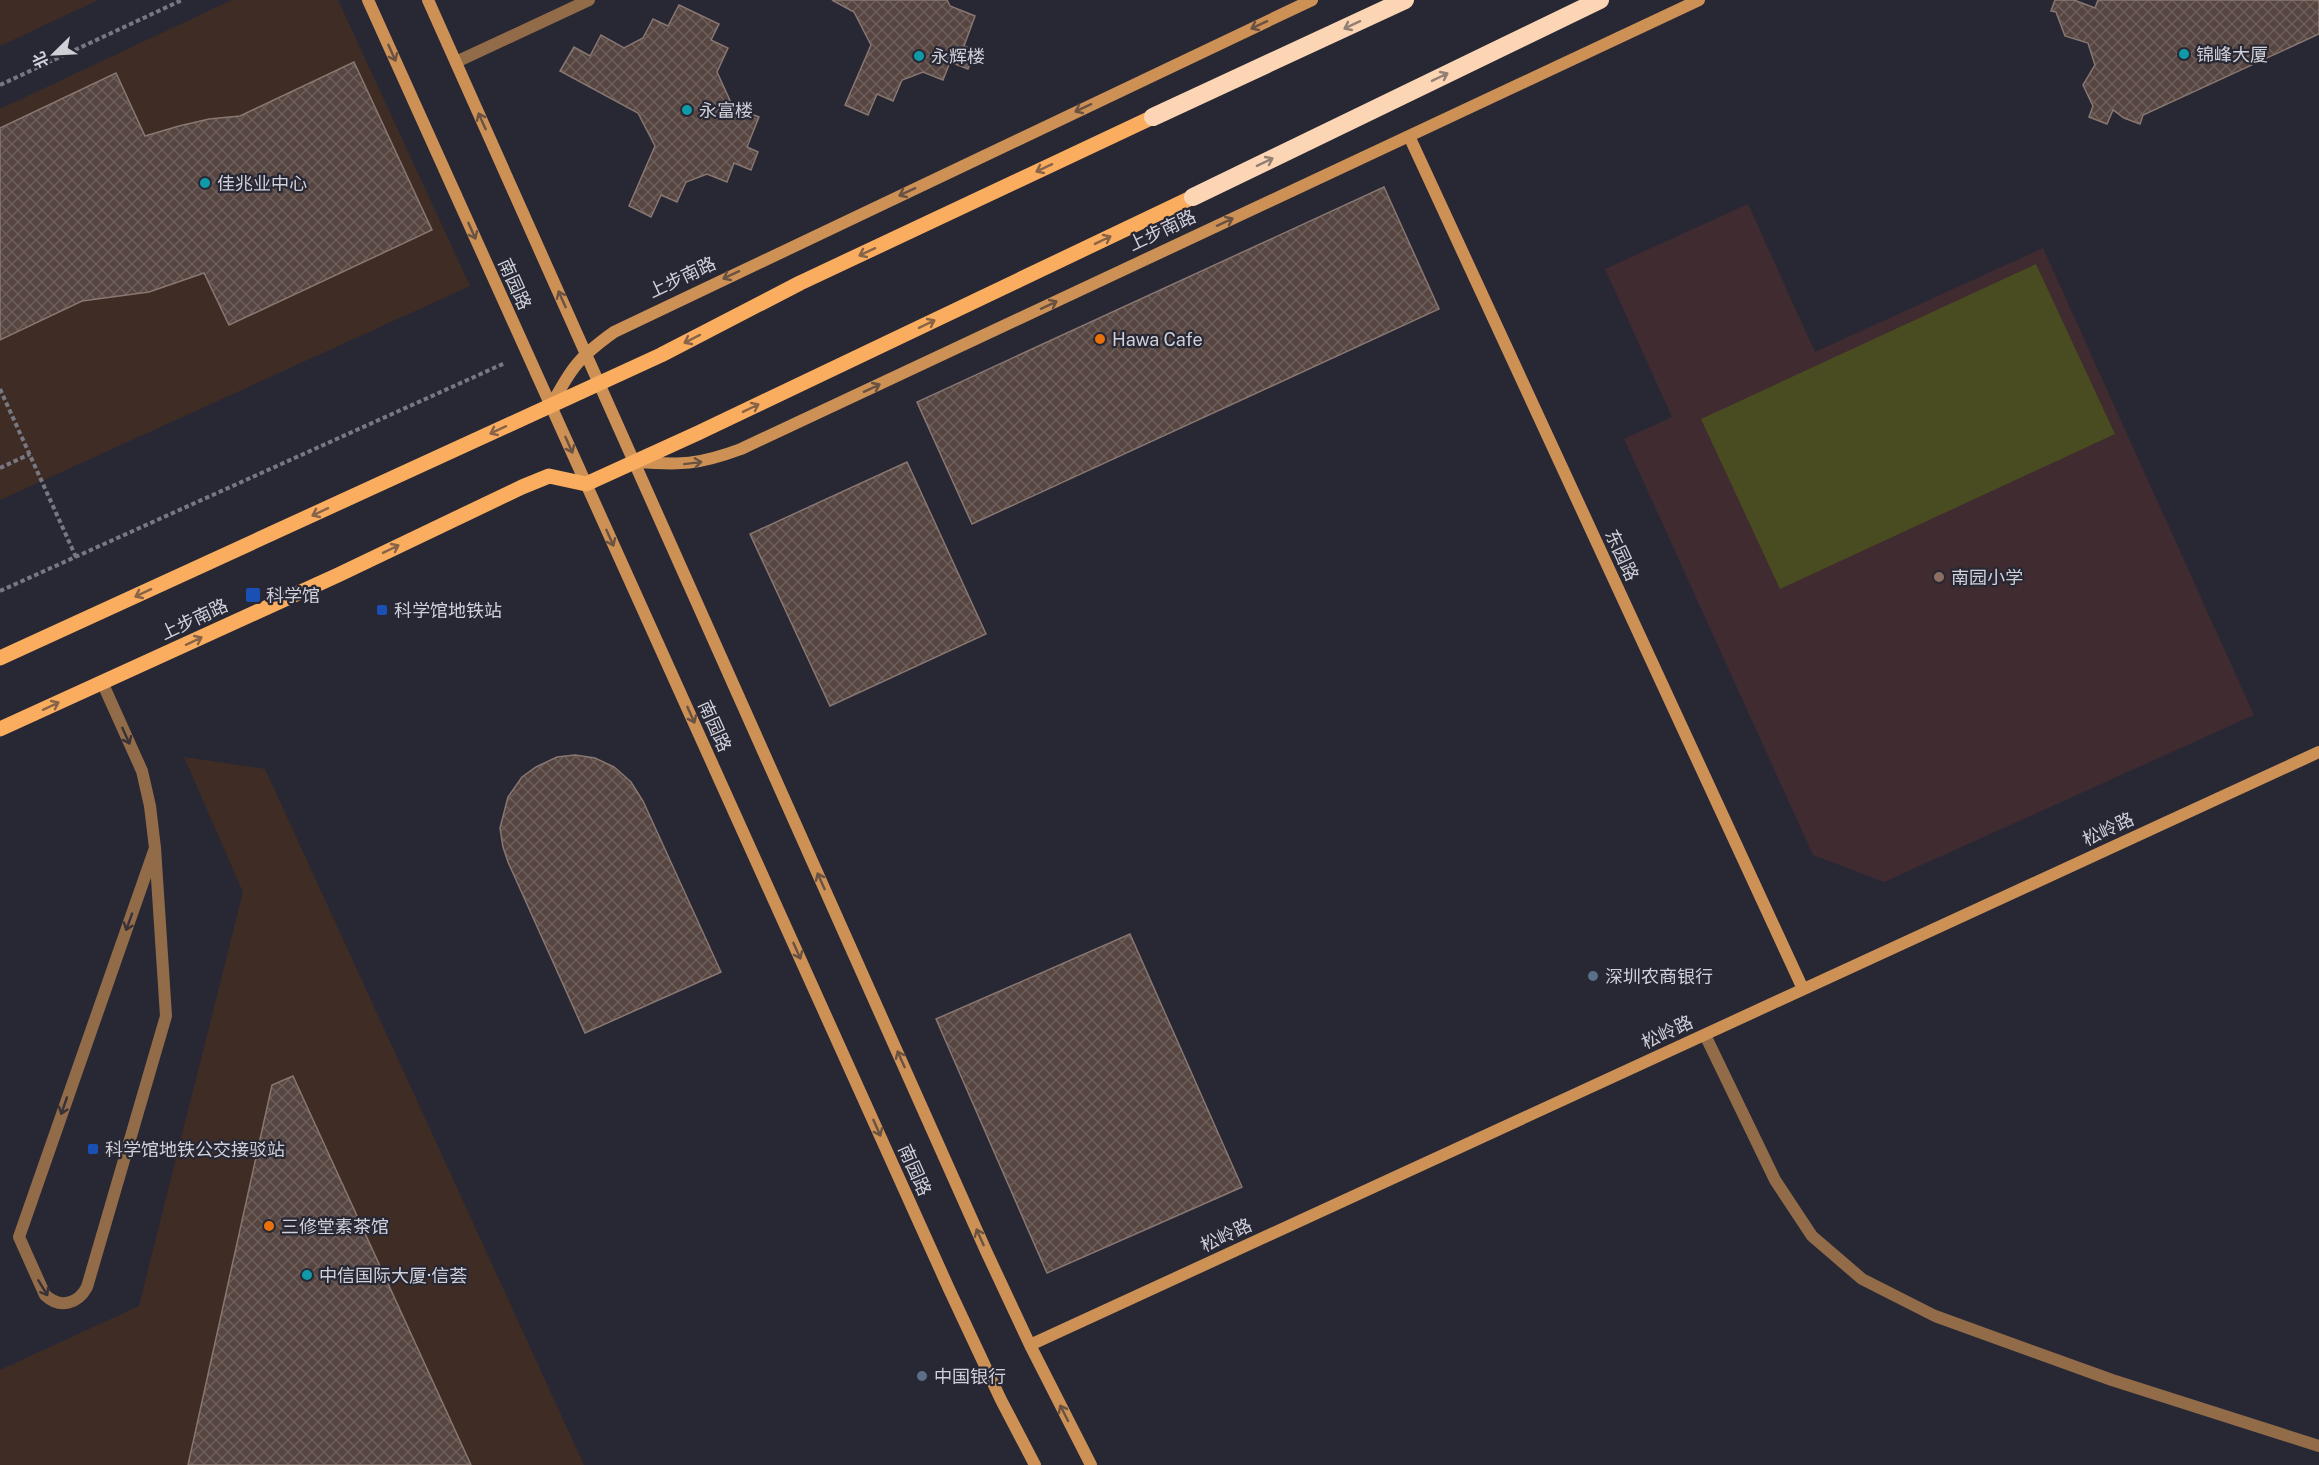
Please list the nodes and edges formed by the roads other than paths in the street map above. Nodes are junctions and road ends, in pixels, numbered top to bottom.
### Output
1 (368, 0) edge
2 (428, 0) edge
3 (589, 0) edge
4 (1312, 0) edge
5 (1405, 0) edge
6 (1600, 0) edge
7 (1699, 0) edge
8 (456, 62) junction
9 (1154, 117) joint
10 (1409, 136) junction
11 (1193, 197) joint
12 (585, 352) junction
13 (600, 383) junction
14 (551, 406) junction
15 (635, 462) junction
16 (586, 484) junction
17 (0, 658) edge
18 (102, 682) junction
19 (0, 729) edge
20 (2319, 752) edge
21 (154, 848) junction
22 (1803, 989) junction
23 (1705, 1035) junction
24 (1030, 1345) junction
25 (2319, 1446) edge
26 (1035, 1465) edge
27 (1091, 1465) edge

1 -> 14 main road, 南园路
2 - 8 main road, 南园路
3 - 8 street
4 -> 12 main road, 上步南路
5 -> 9 highway
11 -> 6 highway
7 - 10 main road, 上步南路
12 -> 8 main road, 南园路
9 -> 13 main road
15 -> 10 main road, 上步南路
10 - 22 main road, 东园路
15 -> 11 main road, 上步南路
12 - 13 main road, 南园路
12 - 14 main road, 上步南路
13 - 14 main road
13 - 15 main road, 南园路
14 -> 16 main road, 南园路
14 -> 17 main road
15 - 16 main road, 上步南路
24 -> 15 main road, 南园路
18 -> 16 main road, 上步南路
16 -> 26 main road, 南园路
19 -> 18 main road, 上步南路
18 -> 21 street
20 - 22 main road, 松岭路
21 -> 21 street
22 - 23 main road, 松岭路
23 - 24 main road, 松岭路
23 - 25 street
27 -> 24 main road, 南园路

